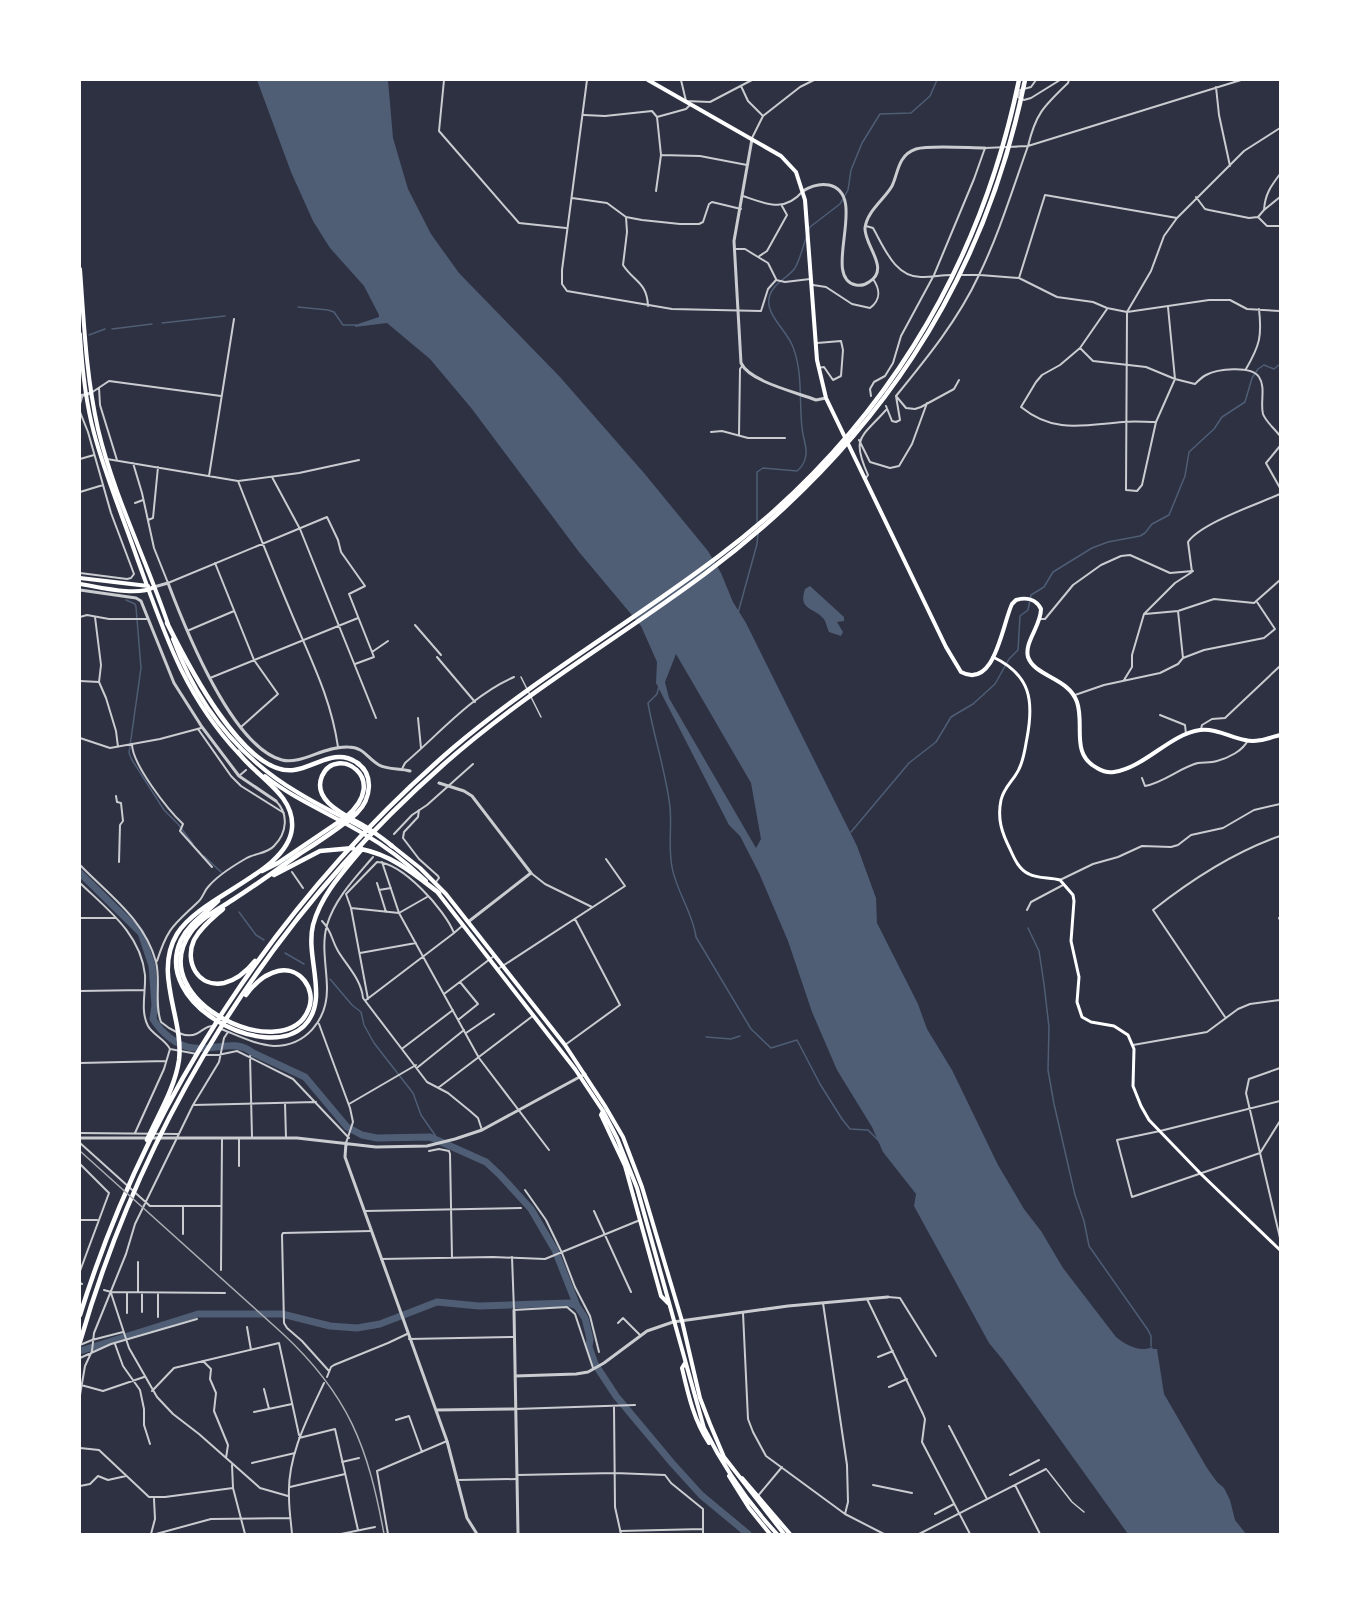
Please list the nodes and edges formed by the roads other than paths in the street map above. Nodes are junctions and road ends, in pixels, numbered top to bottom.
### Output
1 (444, 80) edge
2 (588, 80) edge
3 (648, 80) edge
4 (681, 80) edge
5 (752, 80) edge
6 (814, 80) edge
7 (1019, 80) edge
8 (1025, 80) edge
9 (1036, 80) edge
10 (1060, 80) edge
11 (1069, 80) edge
12 (1241, 80) edge
13 (741, 86) junction
14 (1216, 87) junction
15 (688, 103) junction
16 (584, 115) junction
17 (763, 116) junction
18 (657, 117) junction
19 (1281, 128) edge
20 (752, 139) junction
21 (1028, 146) junction
22 (985, 148) junction
23 (661, 156) junction
24 (748, 166) junction
25 (1230, 166) junction
26 (1281, 174) edge
27 (656, 191) dead end
28 (803, 191) junction
29 (743, 196) junction
30 (1281, 197) edge
31 (572, 198) junction
32 (1196, 198) junction
33 (782, 206) junction
34 (741, 209) junction
35 (1264, 210) junction
36 (626, 217) junction
37 (1258, 217) junction
38 (1177, 218) junction
39 (866, 226) junction
40 (1281, 226) edge
41 (567, 228) junction
42 (734, 249) junction
43 (758, 257) junction
44 (80, 269) edge
45 (980, 274) junction
46 (935, 275) junction
47 (1018, 278) junction
48 (873, 279) junction
49 (777, 280) junction
50 (810, 282) junction
51 (648, 306) junction
52 (1168, 307) junction
53 (1107, 308) junction
54 (1259, 309) junction
55 (1281, 311) edge
56 (739, 312) junction
57 (1127, 312) junction
58 (234, 319) dead end
59 (80, 334) edge
60 (816, 344) junction
61 (1080, 348) junction
62 (1126, 365) junction
63 (742, 366) junction
64 (818, 368) junction
65 (1245, 370) junction
66 (1175, 379) junction
67 (959, 380) dead end
68 (99, 388) junction
69 (84, 395) edge
70 (221, 396) junction
71 (871, 396) dead end
72 (896, 396) junction
73 (826, 398) junction
74 (927, 403) junction
75 (80, 404) edge
76 (80, 412) edge
77 (863, 420) junction
78 (1126, 422) junction
79 (1156, 422) junction
80 (711, 432) dead end
81 (739, 435) junction
82 (1281, 436) edge
83 (785, 438) dead end
84 (859, 441) junction
85 (1281, 446) edge
86 (95, 455) junction
87 (80, 459) edge
88 (107, 459) junction
89 (117, 460) junction
90 (359, 460) dead end
91 (133, 463) junction
92 (158, 467) junction
93 (209, 476) junction
94 (272, 477) junction
95 (865, 479) junction
96 (238, 481) junction
97 (1279, 481) edge
98 (103, 485) junction
99 (1281, 488) edge
100 (80, 492) edge
101 (1281, 494) edge
102 (143, 500) junction
103 (135, 503) dead end
104 (148, 520) junction
105 (300, 529) junction
106 (262, 544) junction
107 (215, 563) junction
108 (1193, 571) junction
109 (80, 573) edge
110 (80, 578) edge
111 (1281, 580) edge
112 (168, 583) junction
113 (80, 584) edge
114 (154, 587) junction
115 (148, 588) junction
116 (80, 590) edge
117 (1257, 602) junction
118 (234, 611) junction
119 (1179, 611) junction
120 (1144, 614) junction
121 (80, 617) edge
122 (95, 617) junction
123 (358, 618) junction
124 (149, 619) junction
125 (1041, 619) junction
126 (167, 623) junction
127 (339, 624) junction
128 (415, 625) dead end
129 (186, 631) junction
130 (303, 639) junction
131 (388, 640) dead end
132 (372, 652) junction
133 (441, 655) dead end
134 (437, 657) dead end
135 (993, 657) junction
136 (1183, 658) junction
137 (254, 660) junction
138 (355, 664) junction
139 (1281, 666) edge
140 (514, 677) dead end
141 (521, 677) dead end
142 (210, 678) junction
143 (1124, 680) junction
144 (80, 681) edge
145 (99, 682) junction
146 (526, 695) junction
147 (1075, 695) junction
148 (475, 702) junction
149 (1160, 716) dead end
150 (541, 717) dead end
151 (376, 718) dead end
152 (418, 718) dead end
153 (242, 727) junction
154 (200, 728) junction
155 (1201, 729) junction
156 (1186, 734) junction
157 (1281, 735) edge
158 (80, 738) edge
159 (1248, 740) junction
160 (132, 744) junction
161 (118, 747) junction
162 (338, 747) junction
163 (421, 749) junction
164 (264, 750) junction
165 (238, 753) junction
166 (259, 755) dead end
167 (473, 764) dead end
168 (402, 769) junction
169 (246, 770) dead end
170 (410, 771) dead end
171 (239, 776) junction
172 (1142, 778) dead end
173 (439, 783) dead end
174 (448, 786) junction
175 (116, 796) dead end
176 (276, 801) joint
177 (1281, 804) edge
178 (418, 810) junction
179 (356, 812) junction
180 (284, 813) junction
181 (378, 826) junction
182 (326, 834) junction
183 (394, 834) dead end
184 (1281, 836) edge
185 (274, 846) junction
186 (392, 846) junction
187 (277, 851) dead end
188 (352, 855) junction
189 (374, 857) dead end
190 (606, 859) dead end
191 (119, 862) dead end
192 (382, 862) junction
193 (80, 865) edge
194 (212, 867) dead end
195 (256, 872) junction
196 (292, 872) dead end
197 (531, 873) junction
198 (1060, 880) junction
199 (261, 882) junction
200 (436, 882) junction
201 (377, 883) dead end
202 (80, 884) edge
203 (1065, 884) junction
204 (303, 888) dead end
205 (391, 888) junction
206 (379, 890) junction
207 (226, 892) junction
208 (439, 893) junction
209 (344, 894) junction
210 (428, 896) junction
211 (232, 901) junction
212 (301, 905) junction
213 (592, 907) junction
214 (351, 908) junction
215 (1027, 910) dead end
216 (386, 912) junction
217 (399, 913) junction
218 (80, 918) edge
219 (116, 918) junction
220 (575, 919) junction
221 (322, 921) dead end
222 (466, 923) junction
223 (326, 926) junction
224 (454, 933) junction
225 (416, 943) junction
226 (360, 953) junction
227 (495, 955) junction
228 (423, 957) junction
229 (490, 958) junction
230 (157, 963) junction
231 (503, 965) junction
232 (498, 969) junction
233 (460, 982) junction
234 (144, 990) junction
235 (80, 991) edge
236 (444, 994) junction
237 (367, 1000) junction
238 (1281, 1000) edge
239 (231, 1010) junction
240 (453, 1010) junction
241 (494, 1014) dead end
242 (534, 1015) junction
243 (1225, 1017) junction
244 (458, 1020) junction
245 (318, 1023) junction
246 (228, 1032) junction
247 (465, 1032) junction
248 (565, 1045) junction
249 (1133, 1045) junction
250 (403, 1048) junction
251 (170, 1049) junction
252 (222, 1052) junction
253 (250, 1056) junction
254 (479, 1058) junction
255 (166, 1061) junction
256 (80, 1062) edge
257 (417, 1066) junction
258 (1281, 1068) edge
259 (583, 1075) junction
260 (438, 1088) junction
261 (1280, 1101) edge
262 (317, 1102) junction
263 (285, 1103) junction
264 (252, 1104) junction
265 (349, 1104) junction
266 (192, 1105) junction
267 (1250, 1108) junction
268 (519, 1111) junction
269 (603, 1111) junction
270 (1281, 1121) edge
271 (156, 1123) junction
272 (80, 1126) edge
273 (1276, 1128) junction
274 (482, 1130) junction
275 (1281, 1130) edge
276 (1160, 1131) junction
277 (80, 1133) edge
278 (135, 1133) junction
279 (177, 1136) junction
280 (350, 1136) junction
281 (80, 1138) edge
282 (222, 1138) junction
283 (239, 1138) junction
284 (252, 1138) junction
285 (286, 1138) junction
286 (80, 1143) edge
287 (346, 1143) junction
288 (549, 1150) dead end
289 (429, 1151) dead end
290 (1260, 1153) junction
291 (80, 1164) edge
292 (239, 1166) dead end
293 (1201, 1174) junction
294 (525, 1190) dead end
295 (145, 1203) junction
296 (183, 1206) junction
297 (221, 1206) junction
298 (521, 1208) dead end
299 (451, 1209) junction
300 (364, 1210) junction
301 (594, 1211) dead end
302 (80, 1220) edge
303 (97, 1220) junction
304 (641, 1220) junction
305 (371, 1231) junction
306 (183, 1234) dead end
307 (604, 1235) junction
308 (1281, 1238) edge
309 (1281, 1250) edge
310 (562, 1254) junction
311 (512, 1257) junction
312 (452, 1258) junction
313 (381, 1259) junction
314 (138, 1262) dead end
315 (221, 1270) dead end
316 (80, 1271) edge
317 (104, 1290) dead end
318 (111, 1292) junction
319 (630, 1292) dead end
320 (127, 1293) junction
321 (138, 1293) junction
322 (142, 1293) junction
323 (158, 1293) junction
324 (225, 1293) dead end
325 (888, 1297) joint
326 (867, 1299) junction
327 (669, 1303) junction
328 (823, 1303) junction
329 (513, 1309) junction
330 (142, 1312) dead end
331 (127, 1313) dead end
332 (743, 1313) junction
333 (80, 1315) edge
334 (158, 1317) dead end
335 (197, 1319) dead end
336 (682, 1321) junction
337 (673, 1322) junction
338 (618, 1323) dead end
339 (247, 1327) dead end
340 (124, 1333) junction
341 (407, 1334) junction
342 (640, 1335) junction
343 (514, 1337) junction
344 (126, 1339) junction
345 (409, 1339) junction
346 (92, 1340) junction
347 (80, 1343) edge
348 (114, 1343) junction
349 (251, 1350) junction
350 (893, 1351) junction
351 (599, 1352) dead end
352 (91, 1353) junction
353 (936, 1356) dead end
354 (878, 1357) dead end
355 (80, 1358) edge
356 (203, 1361) junction
357 (595, 1370) junction
358 (329, 1371) junction
359 (515, 1376) junction
360 (144, 1377) junction
361 (327, 1377) dead end
362 (907, 1379) junction
363 (134, 1380) junction
364 (324, 1383) dead end
365 (81, 1385) junction
366 (889, 1388) dead end
367 (264, 1389) dead end
368 (152, 1391) junction
369 (80, 1395) edge
370 (292, 1404) junction
371 (634, 1406) dead end
372 (614, 1407) junction
373 (269, 1409) junction
374 (515, 1409) junction
375 (435, 1410) junction
376 (254, 1412) dead end
377 (396, 1420) dead end
378 (949, 1426) dead end
379 (299, 1437) junction
380 (447, 1441) junction
381 (150, 1444) dead end
382 (80, 1448) edge
383 (422, 1452) junction
384 (295, 1453) junction
385 (359, 1458) dead end
386 (226, 1459) junction
387 (723, 1459) junction
388 (1039, 1460) dead end
389 (342, 1462) junction
390 (252, 1463) dead end
391 (232, 1465) junction
392 (782, 1467) junction
393 (1046, 1470) joint
394 (615, 1473) junction
395 (345, 1474) junction
396 (1010, 1475) dead end
397 (126, 1476) junction
398 (517, 1477) junction
399 (457, 1480) junction
400 (873, 1485) dead end
401 (1015, 1485) junction
402 (80, 1486) edge
403 (289, 1487) junction
404 (233, 1488) junction
405 (912, 1493) dead end
406 (288, 1496) junction
407 (758, 1497) junction
408 (154, 1498) junction
409 (987, 1499) junction
410 (954, 1504) junction
411 (1084, 1512) dead end
412 (845, 1514) junction
413 (935, 1514) dead end
414 (959, 1514) junction
415 (240, 1518) junction
416 (290, 1518) junction
417 (375, 1527) dead end
418 (703, 1529) junction
419 (358, 1530) junction
420 (620, 1533) edge
421 (151, 1534) edge
422 (156, 1534) edge
423 (244, 1534) edge
424 (292, 1534) edge
425 (341, 1534) edge
426 (388, 1534) edge
427 (477, 1534) edge
428 (518, 1534) edge
429 (703, 1534) edge
430 (770, 1534) edge
431 (777, 1534) edge
432 (784, 1534) edge
433 (790, 1534) edge
434 (884, 1534) edge
435 (919, 1534) edge
436 (970, 1534) edge
437 (1040, 1534) edge

1 - 41 street
2 - 16 street
3 - 15 main road
4 - 15 street
5 - 13 street
6 - 17 street
7 - 77 highway
8 - 77 highway
9 - 10 street
11 - 21 street
12 - 14 street
13 - 15 street
13 - 17 street
14 - 21 street
14 - 25 street
15 - 18 street
15 - 20 main road
16 - 18 street
16 - 31 street
17 - 20 street
18 - 23 street
19 - 25 street
20 - 24 street
20 - 28 main road
21 - 22 street
21 - 45 street
22 - 39 street
22 - 46 street
23 - 24 street
23 - 27 street
24 - 29 street
25 - 32 street
26 - 35 street
28 - 33 street
28 - 48 street
28 - 50 main road
29 - 33 street
29 - 34 street
30 - 35 street
31 - 36 street
31 - 41 street
32 - 37 street
32 - 38 street
33 - 43 street
34 - 36 street
34 - 42 street
35 - 37 street
36 - 51 street
37 - 40 street
38 - 47 street
38 - 57 street
39 - 46 street
39 - 48 street
41 - 51 street
42 - 43 street
42 - 56 street
43 - 49 street
44 - 69 main road
45 - 46 street
45 - 47 street
45 - 72 street
46 - 71 street
47 - 53 street
48 - 50 street
49 - 50 street
49 - 56 street
50 - 60 main road
51 - 56 street
52 - 54 street
52 - 57 street
52 - 66 street
53 - 57 street
53 - 61 street
54 - 55 street
54 - 65 street
56 - 63 street
57 - 62 street
58 - 70 street
59 - 69 main road
60 - 64 main road
60 - 64 street
61 - 62 street
61 - 78 street
62 - 66 street
62 - 78 street
63 - 73 street
63 - 81 street
64 - 73 main road
65 - 66 street
65 - 82 street
66 - 79 street
67 - 74 street
68 - 69 street
68 - 70 street
68 - 89 street
69 - 75 street
69 - 88 main road
69 - 115 main road
70 - 93 street
72 - 74 street
72 - 84 street
73 - 95 main road
74 - 84 street
76 - 86 street
77 - 146 highway
78 - 79 street
78 - 79 street
80 - 81 street
81 - 83 street
84 - 95 street
85 - 97 street
86 - 87 street
86 - 98 street
88 - 89 street
88 - 114 main road
89 - 91 street
90 - 94 street
91 - 92 street
91 - 102 street
92 - 93 street
92 - 104 street
93 - 96 street
94 - 96 street
94 - 105 street
95 - 135 main road
96 - 106 street
97 - 99 street
98 - 100 street
98 - 109 street
101 - 108 street
102 - 103 street
102 - 104 street
104 - 112 street
105 - 106 street
105 - 123 street
105 - 127 street
106 - 107 street
106 - 130 street
107 - 112 street
107 - 118 street
108 - 120 street
108 - 125 street
110 - 115 main road
111 - 117 street
112 - 114 street
112 - 129 street
113 - 115 main road
114 - 115 main road
114 - 126 main road
115 - 165 main road
116 - 121 street
116 - 124 street
117 - 119 street
117 - 136 street
118 - 129 street
118 - 137 street
119 - 120 street
119 - 136 street
120 - 143 street
121 - 122 street
122 - 124 street
122 - 145 street
123 - 127 street
123 - 132 street
124 - 154 street
125 - 135 main road
125 - 147 main road
126 - 179 highway
126 - 186 main road
127 - 130 street
127 - 138 street
128 - 133 street
129 - 142 street
130 - 137 street
130 - 162 street
131 - 132 street
132 - 138 street
134 - 148 street
135 - 198 main road
136 - 143 street
137 - 142 street
137 - 153 street
138 - 151 street
139 - 155 street
140 - 148 street
141 - 150 lane
142 - 153 street
143 - 147 street
144 - 145 street
145 - 161 street
146 - 181 highway
146 - 181 highway
147 - 156 main road
148 - 163 street
149 - 156 street
152 - 163 street
153 - 164 street
154 - 160 street
154 - 171 street
154 - 180 street
155 - 156 main road
155 - 159 main road
157 - 159 main road
158 - 161 street
159 - 172 street
160 - 161 street
160 - 194 street
162 - 164 street
162 - 168 street
163 - 168 street
164 - 166 street
165 - 195 highway
165 - 208 main road
167 - 174 street
168 - 170 street
169 - 171 street
171 - 176 street
173 - 174 street
174 - 178 street
174 - 197 street
175 - 191 street
176 - 180 street
177 - 198 street
178 - 183 street
178 - 200 street
179 - 182 highway
179 - 186 highway
180 - 185 street
181 - 188 highway
182 - 195 highway
182 - 199 highway
184 - 243 street
185 - 187 street
185 - 230 street
186 - 200 main road
188 - 207 highway
188 - 212 highway
188 - 239 highway
189 - 209 street
190 - 213 street
192 - 205 street
192 - 209 street
192 - 210 street
193 - 230 street
195 - 207 highway
196 - 204 street
197 - 213 street
197 - 222 street
198 - 203 main road
199 - 208 highway
199 - 211 highway
200 - 222 main road
201 - 206 street
202 - 219 street
203 - 215 street
203 - 249 main road
205 - 206 street
205 - 217 street
206 - 216 street
207 - 271 highway
208 - 222 main road
209 - 214 street
209 - 223 street
210 - 217 street
210 - 224 street
211 - 212 highway
211 - 239 highway
212 - 239 highway
213 - 220 street
214 - 216 street
214 - 226 street
216 - 217 street
217 - 225 street
218 - 219 street
219 - 234 street
220 - 231 street
220 - 248 street
221 - 223 street
222 - 224 street
222 - 227 main road
222 - 229 main road
223 - 237 street
223 - 245 street
224 - 228 street
225 - 226 street
225 - 228 street
226 - 237 street
227 - 229 street
227 - 231 main road
228 - 236 street
228 - 237 street
229 - 232 main road
229 - 233 street
230 - 246 street
231 - 232 street
231 - 248 main road
232 - 242 main road
233 - 236 street
233 - 244 street
234 - 235 street
234 - 251 street
236 - 240 street
237 - 250 street
238 - 243 street
239 - 271 highway
239 - 347 highway
240 - 244 street
240 - 250 street
241 - 247 street
242 - 254 street
242 - 259 main road
243 - 249 street
244 - 247 street
245 - 246 street
245 - 265 street
246 - 252 street
247 - 254 street
247 - 257 street
248 - 259 main road
249 - 276 main road
250 - 257 street
251 - 252 street
251 - 255 street
252 - 253 street
252 - 266 street
253 - 262 street
253 - 264 street
254 - 260 street
254 - 268 street
255 - 256 street
255 - 278 street
257 - 260 street
257 - 265 street
258 - 267 street
259 - 268 street
259 - 269 main road
259 - 336 main road
260 - 274 street
261 - 267 street
262 - 263 street
262 - 280 street
263 - 264 street
263 - 285 street
264 - 266 street
264 - 284 street
265 - 280 street
266 - 279 street
267 - 276 street
267 - 290 street
268 - 274 street
268 - 288 street
269 - 304 main road
269 - 327 main road
270 - 273 street
271 - 333 highway
272 - 277 street
273 - 275 street
273 - 290 street
274 - 287 street
276 - 293 main road
276 - 293 street
277 - 278 street
278 - 279 street
279 - 281 street
279 - 282 street
279 - 295 street
280 - 287 street
282 - 283 street
282 - 297 street
283 - 284 street
283 - 292 street
284 - 285 street
285 - 287 street
286 - 295 street
287 - 300 street
289 - 299 street
290 - 293 street
290 - 308 street
291 - 303 street
293 - 309 main road
294 - 310 street
295 - 296 street
295 - 318 street
296 - 297 street
296 - 306 street
297 - 315 street
298 - 299 street
299 - 300 street
299 - 312 street
300 - 305 street
301 - 307 street
302 - 303 street
303 - 316 street
304 - 307 street
304 - 327 main road
305 - 313 street
305 - 358 street
307 - 310 street
307 - 319 street
310 - 311 street
310 - 351 street
311 - 312 street
311 - 329 street
312 - 313 street
313 - 341 street
314 - 321 street
317 - 318 street
318 - 320 street
318 - 340 street
318 - 346 street
320 - 321 street
320 - 331 street
321 - 322 street
322 - 323 street
322 - 330 street
323 - 324 street
323 - 334 street
325 - 326 street
325 - 353 street
326 - 328 street
326 - 350 street
327 - 337 main road
328 - 332 street
328 - 412 street
329 - 343 street
329 - 357 street
332 - 336 street
332 - 392 street
335 - 344 street
336 - 337 street
336 - 387 main road
337 - 342 street
337 - 387 main road
338 - 342 street
339 - 349 street
340 - 344 street
340 - 346 street
341 - 345 street
341 - 358 street
342 - 357 street
343 - 345 street
343 - 359 street
344 - 348 street
344 - 360 street
345 - 375 street
346 - 347 street
346 - 352 street
348 - 352 street
348 - 363 street
349 - 356 street
349 - 370 street
350 - 354 street
350 - 362 street
352 - 355 street
352 - 365 street
356 - 368 street
356 - 386 street
357 - 359 street
358 - 361 street
359 - 374 street
360 - 363 street
360 - 368 street
362 - 366 street
362 - 410 street
363 - 365 street
363 - 381 street
364 - 379 street
365 - 369 street
367 - 373 street
368 - 386 street
370 - 373 street
370 - 379 street
371 - 372 street
372 - 374 street
372 - 394 street
373 - 376 street
374 - 375 street
374 - 398 street
375 - 380 street
377 - 383 street
378 - 409 street
379 - 384 street
379 - 389 street
380 - 383 street
380 - 399 street
382 - 397 street
383 - 426 street
384 - 390 street
384 - 403 street
385 - 389 street
386 - 391 street
387 - 407 main road
387 - 430 main road
387 - 431 main road
387 - 432 main road
388 - 396 street
389 - 395 street
391 - 404 street
391 - 406 street
392 - 407 street
392 - 412 street
393 - 401 street
393 - 411 lane
394 - 398 street
394 - 418 street
394 - 420 street
395 - 403 street
395 - 419 street
397 - 402 street
397 - 408 street
398 - 399 street
398 - 428 street
399 - 427 street
400 - 405 street
401 - 409 street
401 - 437 street
403 - 406 street
404 - 408 street
404 - 415 street
406 - 416 street
407 - 433 main road
408 - 421 street
409 - 414 street
410 - 413 street
410 - 414 street
412 - 434 street
414 - 435 street
414 - 436 street
415 - 416 street
415 - 422 street
415 - 423 street
416 - 424 street
417 - 419 street
418 - 420 street
418 - 429 street
419 - 425 street

